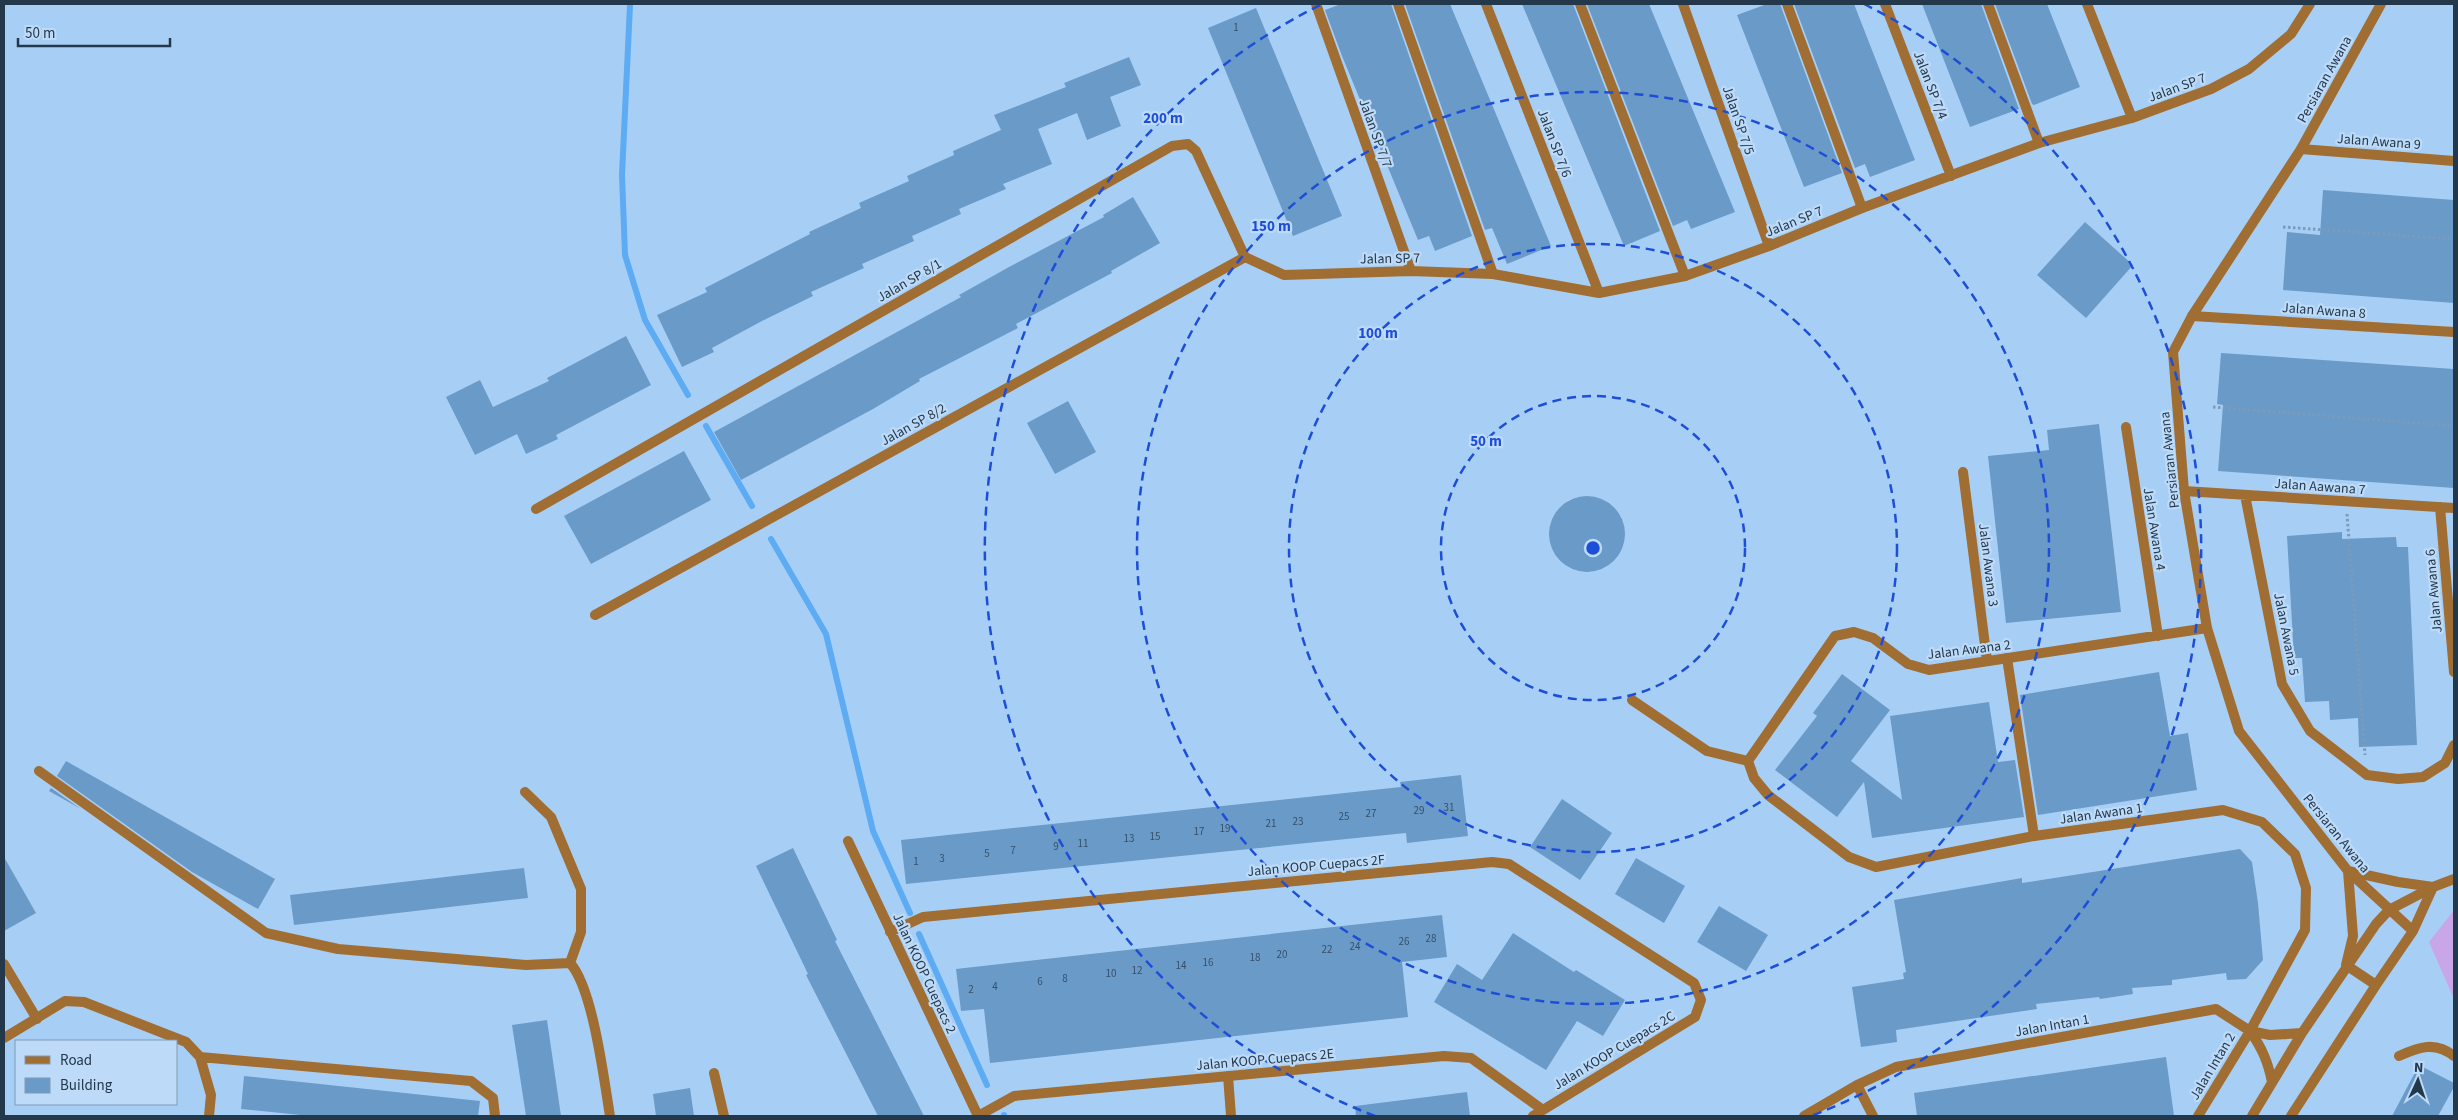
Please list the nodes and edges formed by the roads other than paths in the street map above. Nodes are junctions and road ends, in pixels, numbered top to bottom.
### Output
1 (1316, 4) edge
2 (1398, 4) edge
3 (1486, 4) edge
4 (1580, 4) edge
5 (1683, 4) edge
6 (1787, 4) edge
7 (1885, 4) edge
8 (1988, 4) edge
9 (2087, 4) edge
10 (2310, 4) edge
11 (2381, 4) edge
12 (2132, 118) junction
13 (2039, 144) junction
14 (2301, 150) junction
15 (2454, 161) edge
16 (1951, 176) junction
17 (1862, 208) junction
18 (1769, 246) junction
19 (1245, 257) junction
20 (1410, 271) junction
21 (1493, 274) junction
22 (1685, 276) junction
23 (1599, 293) junction
24 (2192, 316) junction
25 (2454, 332) edge
26 (2126, 427) dead end
27 (1963, 472) dead end
28 (2184, 491) junction
29 (2245, 495) junction
30 (2440, 507) junction
31 (2454, 508) edge
32 (536, 509) dead end
33 (595, 615) dead end
34 (2207, 628) junction
35 (2158, 636) junction
36 (2007, 658) junction
37 (1987, 661) junction
38 (2454, 672) edge
39 (1632, 700) dead end
40 (2454, 746) edge
41 (1748, 761) junction
42 (40, 771) dead end
43 (525, 792) dead end
44 (2034, 836) junction
45 (848, 841) dead end
46 (2348, 871) junction
47 (2454, 879) edge
48 (2433, 887) junction
49 (2389, 910) junction
50 (2413, 931) junction
51 (890, 932) junction
52 (570, 963) junction
53 (4, 964) edge
54 (2346, 965) junction
55 (2376, 985) junction
56 (1701, 1000) joint
57 (37, 1019) junction
58 (2250, 1031) junction
59 (2302, 1033) junction
60 (4, 1038) edge
61 (2399, 1056) dead end
62 (2454, 1056) edge
63 (200, 1057) junction
64 (714, 1074) dead end
65 (1228, 1076) junction
66 (2272, 1082) junction
67 (1857, 1085) junction
68 (1543, 1110) junction
69 (209, 1116) edge
70 (494, 1116) edge
71 (610, 1116) edge
72 (724, 1116) edge
73 (978, 1116) edge
74 (1231, 1116) edge
75 (1533, 1116) edge
76 (1804, 1116) edge
77 (1873, 1116) edge
78 (2198, 1116) edge
79 (2252, 1116) edge
80 (2291, 1116) edge

1 - 20 street, Jalan SP 7/7
2 - 21 street
3 - 23 street, Jalan SP 7/6
4 - 22 street
5 - 18 street, Jalan SP 7/5
6 - 17 street
7 - 16 street, Jalan SP 7/4
8 - 13 street
9 - 12 street
10 - 12 street, Jalan SP 7
11 - 14 street, Persiaran Awana
12 - 13 street, Jalan SP 7
13 - 16 street, Jalan SP 7
14 - 15 street, Jalan Awana 9
14 - 24 street, Persiaran Awana
16 - 17 street, Jalan SP 7
17 - 18 street, Jalan SP 7
18 - 22 street, Jalan SP 7
19 - 20 street, Jalan SP 7
19 - 32 street, Jalan SP 8/1
19 - 33 street, Jalan SP 8/2
20 - 21 street, Jalan SP 7
21 - 23 street, Jalan SP 7
22 - 23 street, Jalan SP 7
24 - 25 street, Jalan Awana 8
24 - 28 street, Persiaran Awana
26 - 35 street, Jalan Awana 4
27 - 37 street, Jalan Awana 3
28 - 29 street, Jalan Aawana 7
28 - 34 street, Persiaran Awana
29 - 30 street, Jalan Aawana 7
29 - 40 street, Jalan Awana 5
30 - 31 street, Jalan Aawana 7
30 - 38 street, Jalan Awana 6
34 - 35 street, Jalan Awana 2
34 - 46 street, Persiaran Awana
35 - 36 street, Jalan Awana 2
36 - 37 street, Jalan Awana 2
36 - 44 street
37 - 41 street, Jalan Awana 2
39 - 41 street
41 - 44 street, Jalan Awana 1
42 - 52 street
43 - 52 street
44 - 58 street, Jalan Awana 1
45 - 51 street, Jalan KOOP Cuepacs 2
46 - 48 street
46 - 49 street, Persiaran Awana
46 - 54 street
47 - 48 street
48 - 49 street
48 - 50 street
49 - 50 street, Persiaran Awana
49 - 54 street
50 - 55 street
51 - 56 street, Jalan KOOP Cuepacs 2F
51 - 73 street, Jalan KOOP Cuepacs 2
52 - 71 street
53 - 57 street
54 - 55 street
54 - 59 street
55 - 80 street
56 - 68 street, Jalan KOOP Cuepacs 2C
57 - 60 street
57 - 63 street
58 - 59 street
58 - 66 street
58 - 67 street, Jalan Intan 1
58 - 78 street, Jalan Intan 2
59 - 66 street
61 - 62 street
63 - 69 street
63 - 70 street
64 - 72 street
65 - 68 street, Jalan KOOP Cuepacs 2E
65 - 73 street, Jalan KOOP Cuepacs 2E
65 - 74 street
66 - 79 street
67 - 76 street, Jalan Intan 1
67 - 77 street
68 - 75 street, Jalan KOOP Cuepacs 2C

